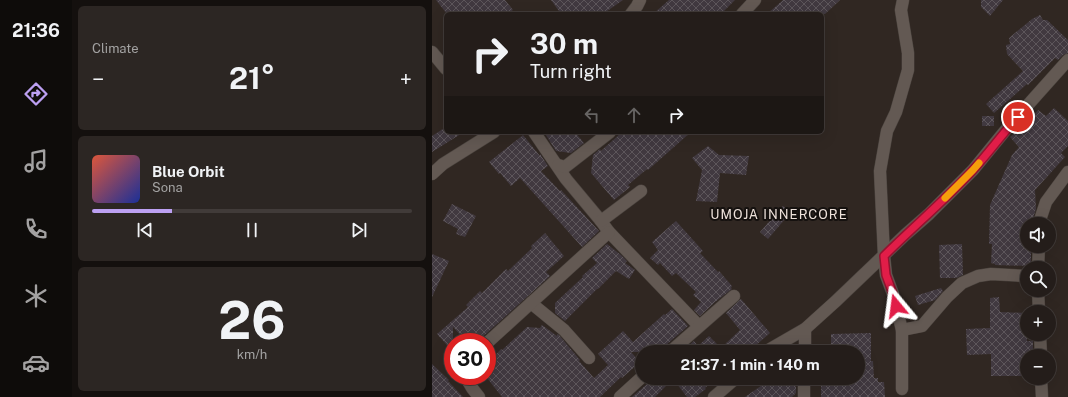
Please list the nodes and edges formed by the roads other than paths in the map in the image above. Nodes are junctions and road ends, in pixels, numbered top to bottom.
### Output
1 (640, 0) edge
2 (755, 0) edge
3 (903, 0) edge
4 (632, 12) edge
5 (744, 12) edge
6 (432, 52) edge
7 (1068, 60) edge
8 (444, 67) edge
9 (490, 134) edge
10 (535, 134) edge
11 (607, 134) edge
12 (558, 165) junction
13 (1068, 172) edge
14 (432, 174) edge
15 (641, 191) dead end
16 (1041, 217) edge
17 (601, 221) junction
18 (609, 232) junction
19 (884, 256) junction
20 (1020, 276) edge
21 (734, 296) dead end
22 (531, 303) junction
23 (699, 326) junction
24 (805, 329) junction
25 (902, 330) junction
26 (496, 335) edge
27 (678, 345) edge
28 (777, 345) edge
29 (804, 345) edge
30 (590, 358) dead end
31 (635, 383) edge
32 (470, 385) edge
33 (728, 385) edge
34 (804, 385) edge
35 (1041, 385) edge
36 (902, 389) dead end
37 (479, 397) edge
38 (620, 397) edge
39 (714, 397) edge
40 (804, 397) edge
41 (1042, 397) edge

1 - 4 street
2 - 5 street
3 - 19 street
6 - 8 street
7 - 19 street
9 - 14 street
10 - 12 street
11 - 12 street
12 - 17 street
13 - 16 street
15 - 17 street
17 - 18 street
18 - 22 street
18 - 23 street
19 - 24 street
19 - 25 street
20 - 25 street
21 - 23 street
22 - 26 street
22 - 30 street
23 - 27 street
24 - 28 street
24 - 29 street
25 - 36 street
31 - 38 street
32 - 37 street
33 - 39 street
34 - 40 street
35 - 41 street

